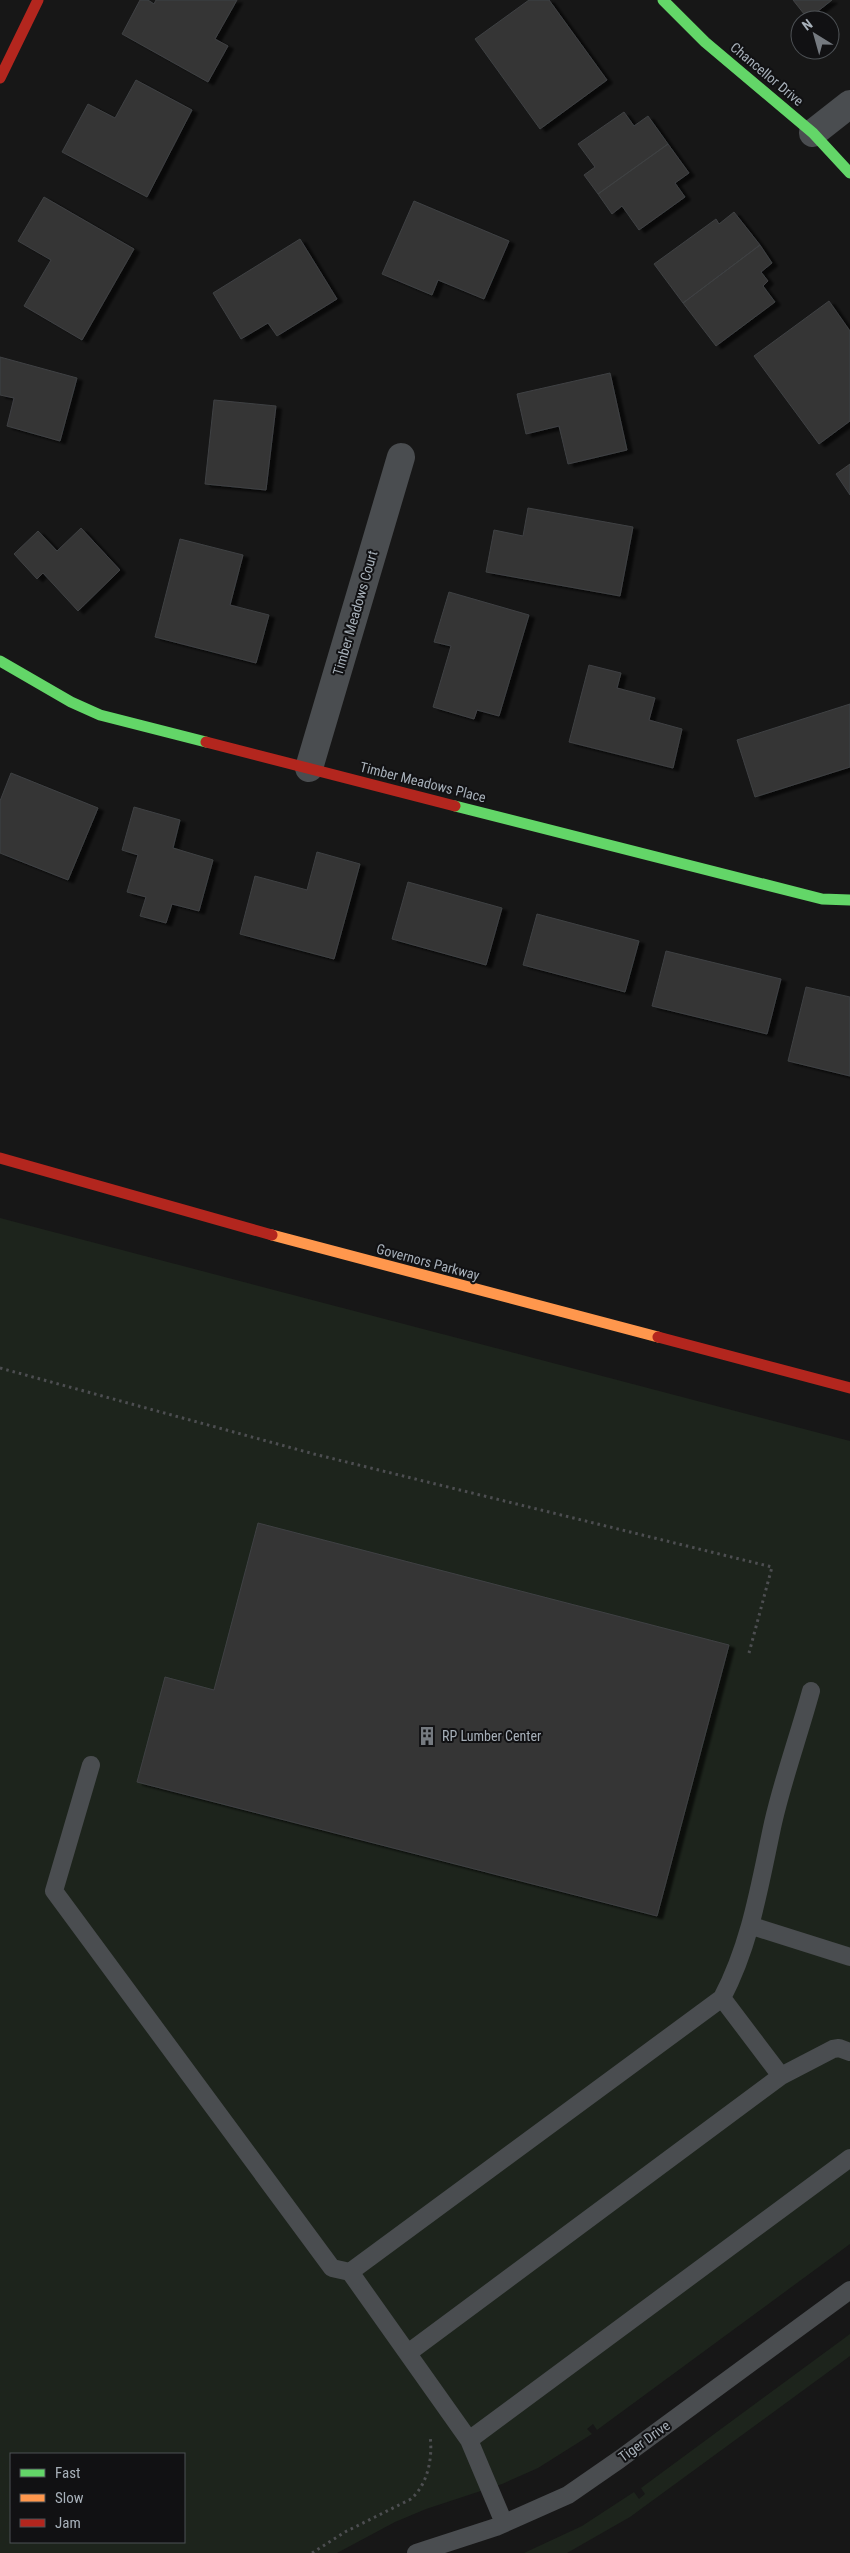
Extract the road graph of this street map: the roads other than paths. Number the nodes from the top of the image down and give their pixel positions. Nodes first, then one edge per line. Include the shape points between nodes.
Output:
1 (38, 0) edge
2 (663, 0) edge
3 (0, 78) edge
4 (850, 104) edge
5 (813, 133) junction
6 (850, 173) edge
7 (401, 457) dead end
8 (0, 661) edge
9 (309, 768) junction
10 (850, 900) edge
11 (0, 1158) edge
12 (850, 1388) edge
13 (811, 1691) dead end
14 (91, 1765) dead end
15 (752, 1926) junction
16 (850, 1957) edge
17 (722, 1998) junction
18 (850, 2052) edge
19 (781, 2076) junction
20 (850, 2158) edge
21 (350, 2272) junction
22 (850, 2290) edge
23 (408, 2353) junction
24 (469, 2440) junction
25 (504, 2523) junction
26 (416, 2553) edge

1 - 3 street
2 - 5 street, Chancellor Drive via 705,42
4 - 5 street
5 - 6 street, Chancellor Drive
7 - 9 street, Timber Meadows Court
8 - 9 street, Timber Meadows Place via 100,715
9 - 10 street, Timber Meadows Place via 812,896
11 - 12 street, Governors Parkway via 300,1243
13 - 15 lane via 774,1821
14 - 21 lane via 54,1891 332,2268
15 - 16 lane
15 - 17 lane via 735,1974
17 - 19 lane
17 - 21 lane
18 - 19 lane via 833,2049
19 - 23 lane
20 - 24 lane
21 - 23 lane
22 - 25 lane, Tiger Drive via 575,2490
23 - 24 lane
24 - 25 lane
25 - 26 lane, Tiger Drive

